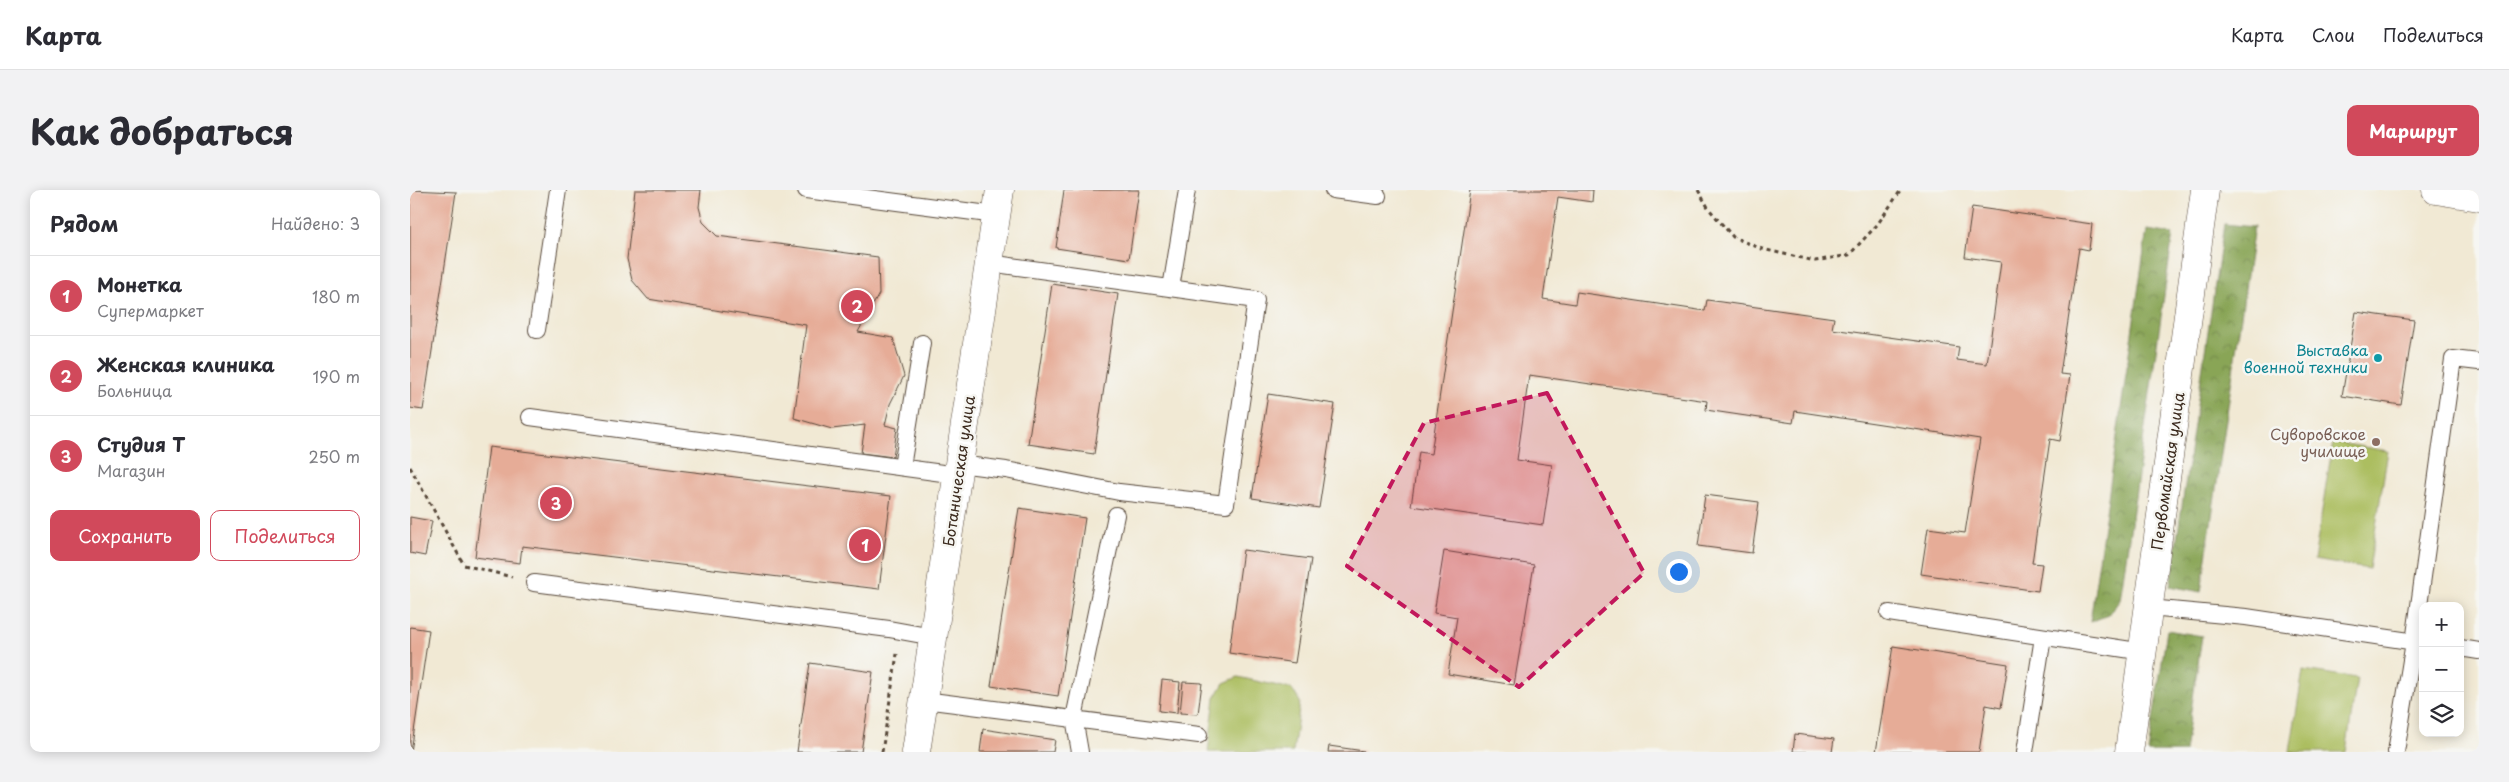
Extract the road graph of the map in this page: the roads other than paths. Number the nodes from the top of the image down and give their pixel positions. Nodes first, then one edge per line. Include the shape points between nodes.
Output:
1 (558, 190) edge
2 (806, 190) edge
3 (1186, 190) edge
4 (1333, 190) edge
5 (2206, 190) edge
6 (2436, 190) edge
7 (1378, 196) dead end
8 (2479, 197) edge
9 (998, 203) edge
10 (988, 264) junction
11 (1171, 288) junction
12 (536, 330) dead end
13 (922, 343) dead end
14 (2479, 362) edge
15 (530, 416) dead end
16 (902, 467) junction
17 (958, 470) junction
18 (1116, 515) dead end
19 (534, 583) road end
20 (2149, 608) junction
21 (1889, 613) dead end
22 (2042, 637) junction
23 (933, 638) junction
24 (2418, 642) edge
25 (2464, 649) edge
26 (2479, 651) edge
27 (2144, 652) junction
28 (924, 700) junction
29 (1074, 718) junction
30 (1200, 735) dead end
31 (916, 752) edge
32 (1080, 752) edge
33 (2025, 752) edge
34 (2129, 752) edge
35 (2396, 752) edge

1 - 12 lane
2 - 9 lane
3 - 11 lane
4 - 7 lane
5 - 20 street, Первомайская улица
6 - 8 street
9 - 10 street, Ботаническая улица
10 - 11 lane
10 - 17 street, Ботаническая улица
11 - 17 lane via 1256,300 1226,504 1119,492 1006,470
13 - 16 lane
14 - 24 lane via 2453,359
15 - 16 lane
16 - 17 lane
17 - 23 street, Ботаническая улица
18 - 29 lane
19 - 23 lane via 889,629
20 - 24 lane via 2246,617
20 - 27 street, Первомайская улица
21 - 22 lane
22 - 27 lane
22 - 33 lane
23 - 28 street, Ботаническая улица
24 - 35 lane
25 - 26 lane
27 - 34 street, Первомайская улица
28 - 29 lane
28 - 31 street, Ботаническая улица
29 - 30 lane
29 - 32 lane

